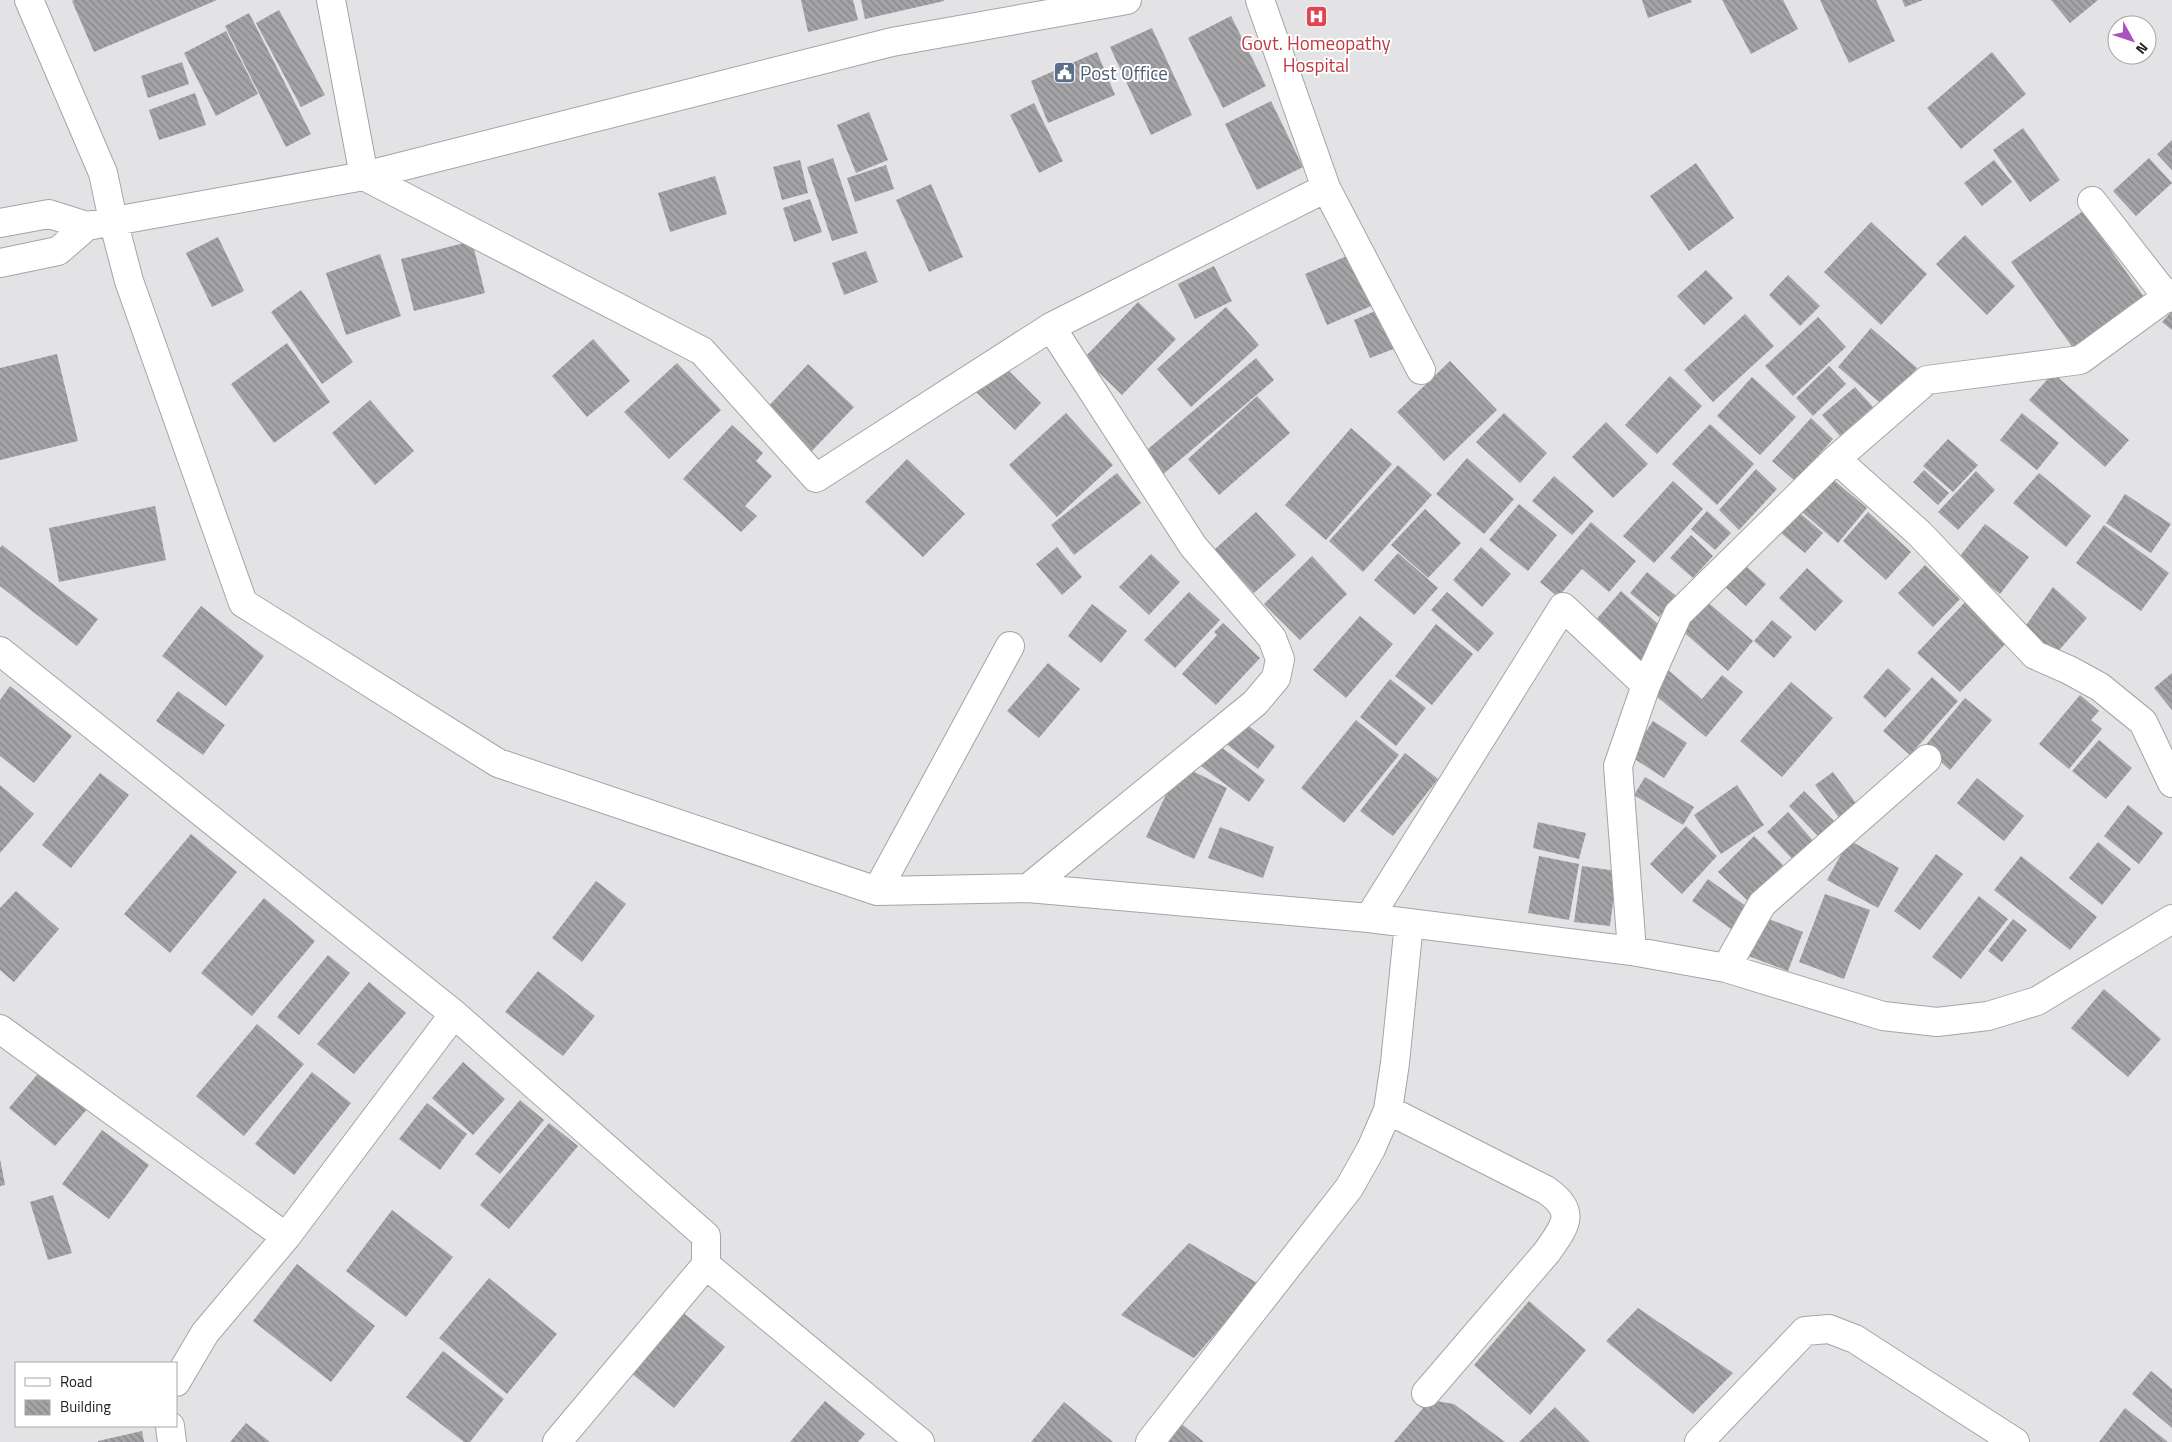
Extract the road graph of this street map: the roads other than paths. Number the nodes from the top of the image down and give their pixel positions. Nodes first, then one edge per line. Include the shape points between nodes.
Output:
1 (29, 0) edge
2 (331, 0) edge
3 (1127, 0) edge
4 (1260, 0) edge
5 (364, 176) junction
6 (1326, 188) junction
7 (2092, 201) dead end
8 (0, 222) edge
9 (100, 223) junction
10 (0, 263) edge
11 (2170, 295) edge
12 (1051, 327) junction
13 (1421, 370) dead end
14 (1836, 459) junction
15 (1010, 646) dead end
16 (0, 651) edge
17 (1646, 686) junction
18 (1927, 759) dead end
19 (2172, 784) edge
20 (1028, 888) junction
21 (876, 891) junction
22 (1369, 918) junction
23 (2172, 919) edge
24 (1410, 923) junction
25 (1632, 951) junction
26 (1726, 968) junction
27 (454, 1014) junction
28 (0, 1029) edge
29 (1388, 1110) junction
30 (286, 1237) junction
31 (706, 1265) junction
32 (178, 1379) edge
33 (1426, 1393) dead end
34 (170, 1427) edge
35 (172, 1442) edge
36 (557, 1442) edge
37 (920, 1442) edge
38 (1150, 1442) edge
39 (1699, 1442) edge
40 (2015, 1442) edge

1 - 9 street via 103,173
2 - 5 street
3 - 5 street via 892,42
4 - 6 street
5 - 9 street
5 - 12 street via 702,351 816,478
6 - 12 street
6 - 13 street
7 - 11 street
8 - 9 street via 49,214
9 - 10 street via 58,251
9 - 21 street via 129,281 243,603 498,763
11 - 14 street via 2080,360 1927,380
12 - 20 street via 1193,546 1272,638 1280,659 1276,678 1254,703
14 - 17 street via 1678,614
14 - 19 street via 1920,534 2035,655 2100,687 2143,722
15 - 21 street
16 - 27 street
17 - 22 street via 1563,607
17 - 25 street via 1618,766
18 - 26 street via 1762,904
20 - 21 street
20 - 22 street
22 - 24 street
23 - 26 street via 2037,1001 1988,1016 1938,1022 1883,1016
24 - 25 street
24 - 29 street
25 - 26 street
27 - 30 street
27 - 31 street via 706,1236
28 - 30 street
29 - 33 street via 1546,1190 1564,1206 1563,1228 1547,1252
29 - 38 street via 1349,1188
30 - 32 street via 205,1333
31 - 36 street
31 - 37 street
34 - 35 street
39 - 40 street via 1805,1331 1829,1329 1855,1339

